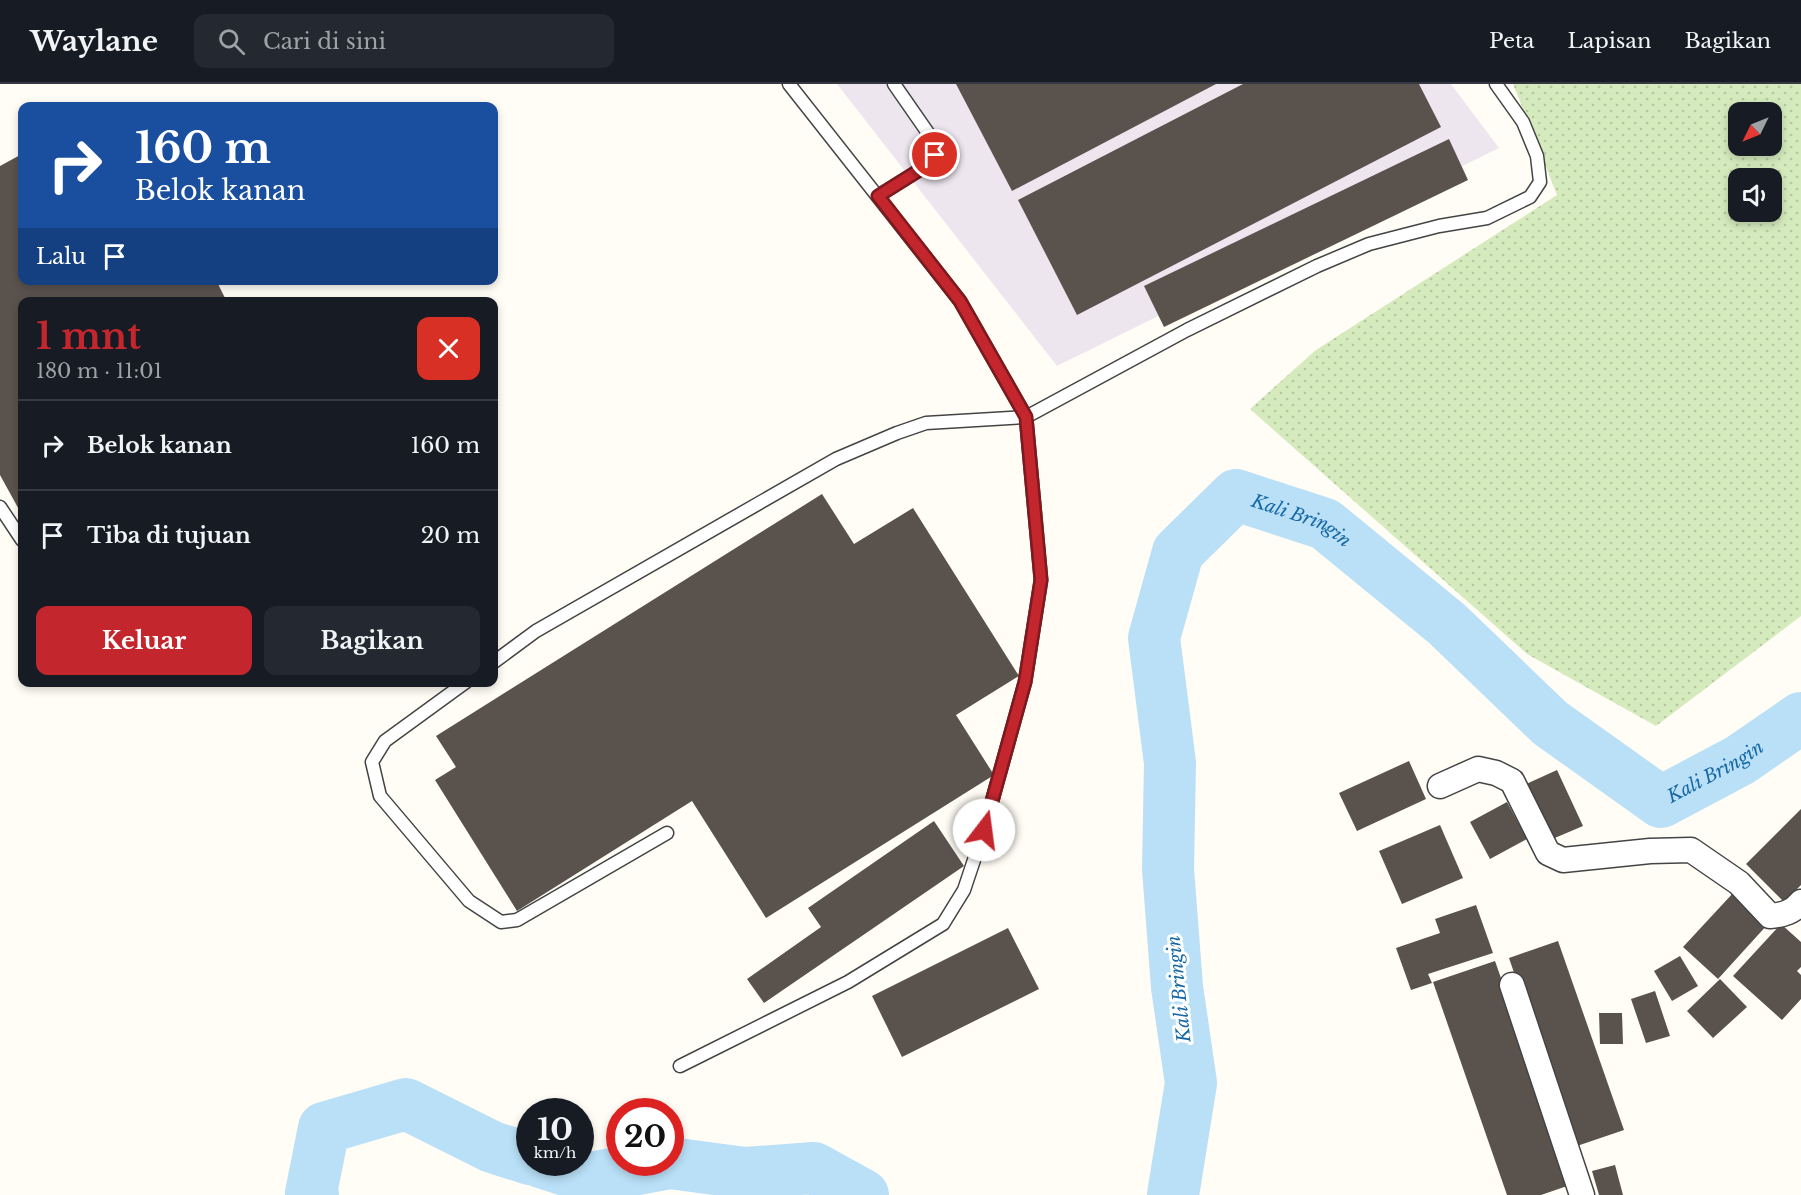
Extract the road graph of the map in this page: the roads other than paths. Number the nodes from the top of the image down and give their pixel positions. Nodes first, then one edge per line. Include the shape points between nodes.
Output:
1 (789, 84) edge
2 (894, 84) edge
3 (1496, 84) edge
4 (878, 196) junction
5 (1026, 417) junction
6 (0, 507) edge
7 (18, 534) edge
8 (498, 659) edge
9 (459, 687) edge
10 (1440, 786) dead end
11 (667, 833) dead end
12 (1801, 902) edge
13 (1512, 985) dead end
14 (680, 1066) dead end
15 (1582, 1195) edge

1 - 4 lane
2 - 4 lane via 935,143 935,155 926,166
3 - 5 lane via 1523,122 1537,156 1540,182 1530,197 1487,218 1369,244 1317,266 1187,330
4 - 5 lane via 960,301
5 - 8 lane via 926,423 836,459 536,632
5 - 14 lane via 1041,580 1025,682 964,890 943,924 848,982
6 - 7 lane
9 - 11 lane via 385,741 372,762 380,796 469,901 501,922 517,920
10 - 12 street via 1478,769 1512,781 1548,852 1563,860 1691,850 1739,883 1770,916 1784,915
13 - 15 street

